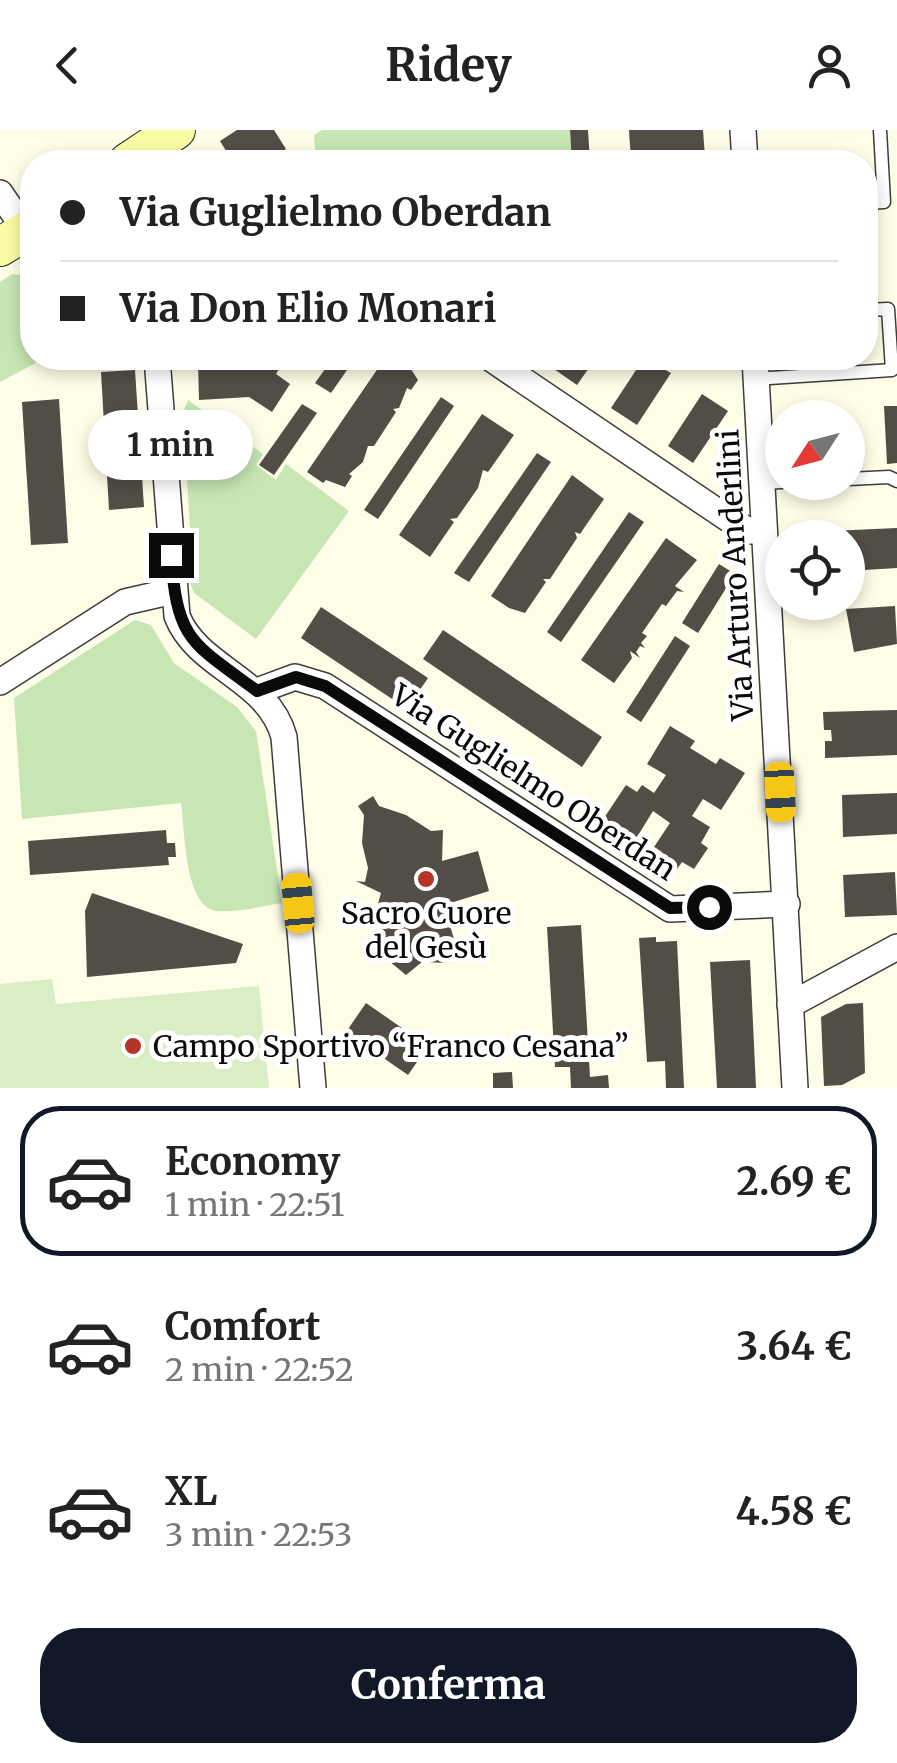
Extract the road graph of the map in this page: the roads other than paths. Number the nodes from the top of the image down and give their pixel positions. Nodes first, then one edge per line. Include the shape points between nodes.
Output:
1 (176, 130) edge
2 (880, 130) edge
3 (146, 150) edge
4 (0, 193) edge
5 (878, 202) edge
6 (20, 233) edge
7 (878, 309) edge
8 (158, 370) edge
9 (508, 370) edge
10 (756, 370) edge
11 (878, 370) edge
12 (765, 433) edge
13 (865, 478) edge
14 (897, 481) edge
15 (769, 500) edge
16 (764, 531) junction
17 (174, 591) junction
18 (0, 682) edge
19 (257, 691) junction
20 (787, 904) junction
21 (897, 948) edge
22 (790, 1005) junction
23 (313, 1088) edge
24 (795, 1088) edge

1 - 3 main road
2 - 5 lane via 884,202
4 - 6 street
7 - 11 lane via 888,308 892,370
8 - 17 street
9 - 16 street via 732,522
10 - 12 street, Via Arturo Anderlini
13 - 14 lane
15 - 16 street, Via Arturo Anderlini
16 - 20 street, Via Arturo Anderlini
17 - 18 street via 125,602
17 - 19 street via 188,637
19 - 20 street, Via Guglielmo Oberdan via 296,677 325,686 670,908
19 - 23 street via 284,737
20 - 22 street, Via Arturo Anderlini
21 - 22 street
22 - 24 street, Via Arturo Anderlini

